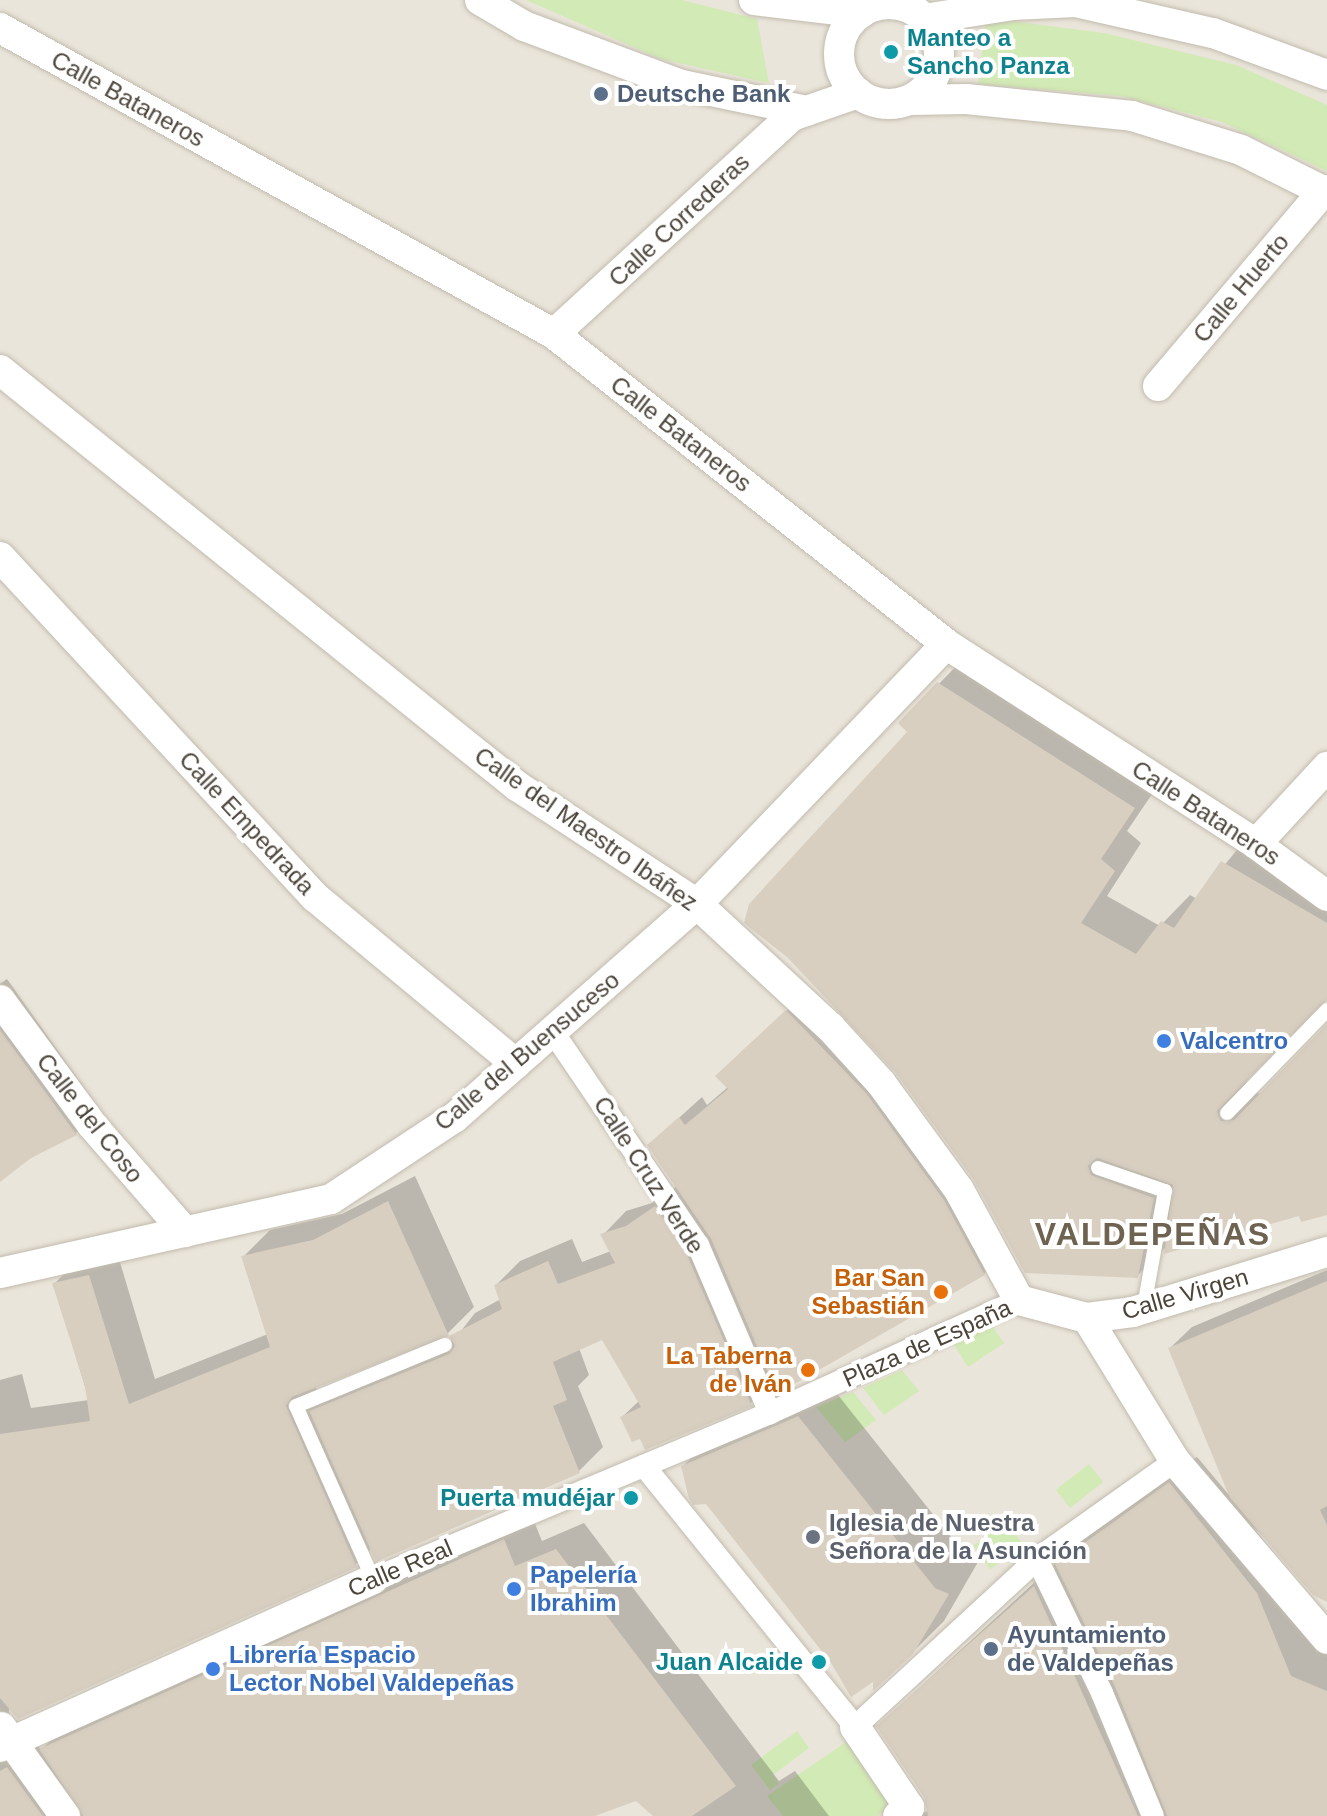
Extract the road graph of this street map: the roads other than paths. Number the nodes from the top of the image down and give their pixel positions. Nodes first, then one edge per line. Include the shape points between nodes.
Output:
1 (480, 0) edge
2 (754, 0) edge
3 (1076, 1) edge
4 (924, 10) edge
5 (861, 13) junction
6 (0, 28) edge
7 (1327, 75) edge
8 (858, 93) junction
9 (910, 100) junction
10 (806, 111) junction
11 (1325, 192) edge
12 (554, 334) junction
13 (0, 370) edge
14 (1158, 386) dead end
15 (0, 557) edge
16 (946, 644) junction
17 (1327, 767) edge
18 (1256, 844) junction
19 (1327, 896) edge
20 (697, 904) junction
21 (0, 1000) edge
22 (1327, 1010) edge
23 (553, 1032) junction
24 (516, 1064) junction
25 (1227, 1113) dead end
26 (1098, 1168) dead end
27 (185, 1232) junction
28 (1327, 1252) edge
29 (0, 1273) edge
30 (1019, 1300) junction
31 (1144, 1307) junction
32 (1087, 1318) junction
33 (445, 1345) dead end
34 (803, 1399) joint
35 (770, 1413) junction
36 (1175, 1461) junction
37 (644, 1466) junction
38 (1037, 1559) junction
39 (373, 1579) junction
40 (1321, 1626) edge
41 (855, 1727) junction
42 (3, 1739) edge
43 (907, 1813) edge
44 (65, 1816) edge
45 (1153, 1816) edge

1 - 10 street via 524,26 682,85
2 - 5 street
3 - 4 street
3 - 7 street via 1213,33
4 - 5 street via 887,4
4 - 9 street via 934,32 938,63 928,85
5 - 8 street via 842,37 839,53 847,82
6 - 12 street, Calle Bataneros
8 - 9 street via 883,104
8 - 10 street, Calle Correderas
9 - 11 street via 966,99 1132,116 1241,150
10 - 12 street, Calle Correderas via 792,116
11 - 14 street, Calle Huerto
12 - 16 street, Calle Bataneros
13 - 20 street, Calle del Maestro Ibáñez via 517,786
15 - 24 street, Calle Empedrada via 315,897
16 - 18 street, Calle Bataneros
16 - 20 street, Calle del Buensuceso
17 - 18 street
18 - 19 street, Calle Bataneros
20 - 23 street, Calle del Buensuceso
20 - 30 street, Calle del Maestro Ibáñez via 830,1027 881,1083 959,1190
21 - 27 street, Calle del Coso via 92,1125
22 - 25 lane
23 - 24 street, Calle del Buensuceso
23 - 35 street, Calle Cruz Verde via 698,1245
24 - 27 street, Calle del Buensuceso via 454,1118 331,1199
26 - 31 lane via 1165,1191
27 - 29 street, Calle del Buensuceso
28 - 31 street, Calle Virgen
30 - 32 street, Plaza de España
30 - 34 street, Plaza de España
31 - 32 street, Calle Virgen
32 - 36 street
33 - 39 lane via 296,1406
34 - 35 street, Calle Real
35 - 37 street, Calle Real
36 - 38 street
36 - 40 street
37 - 39 street, Calle Real
37 - 41 street
38 - 41 street
38 - 45 street via 1102,1693
39 - 42 street, Calle Real
41 - 43 street
42 - 44 street

